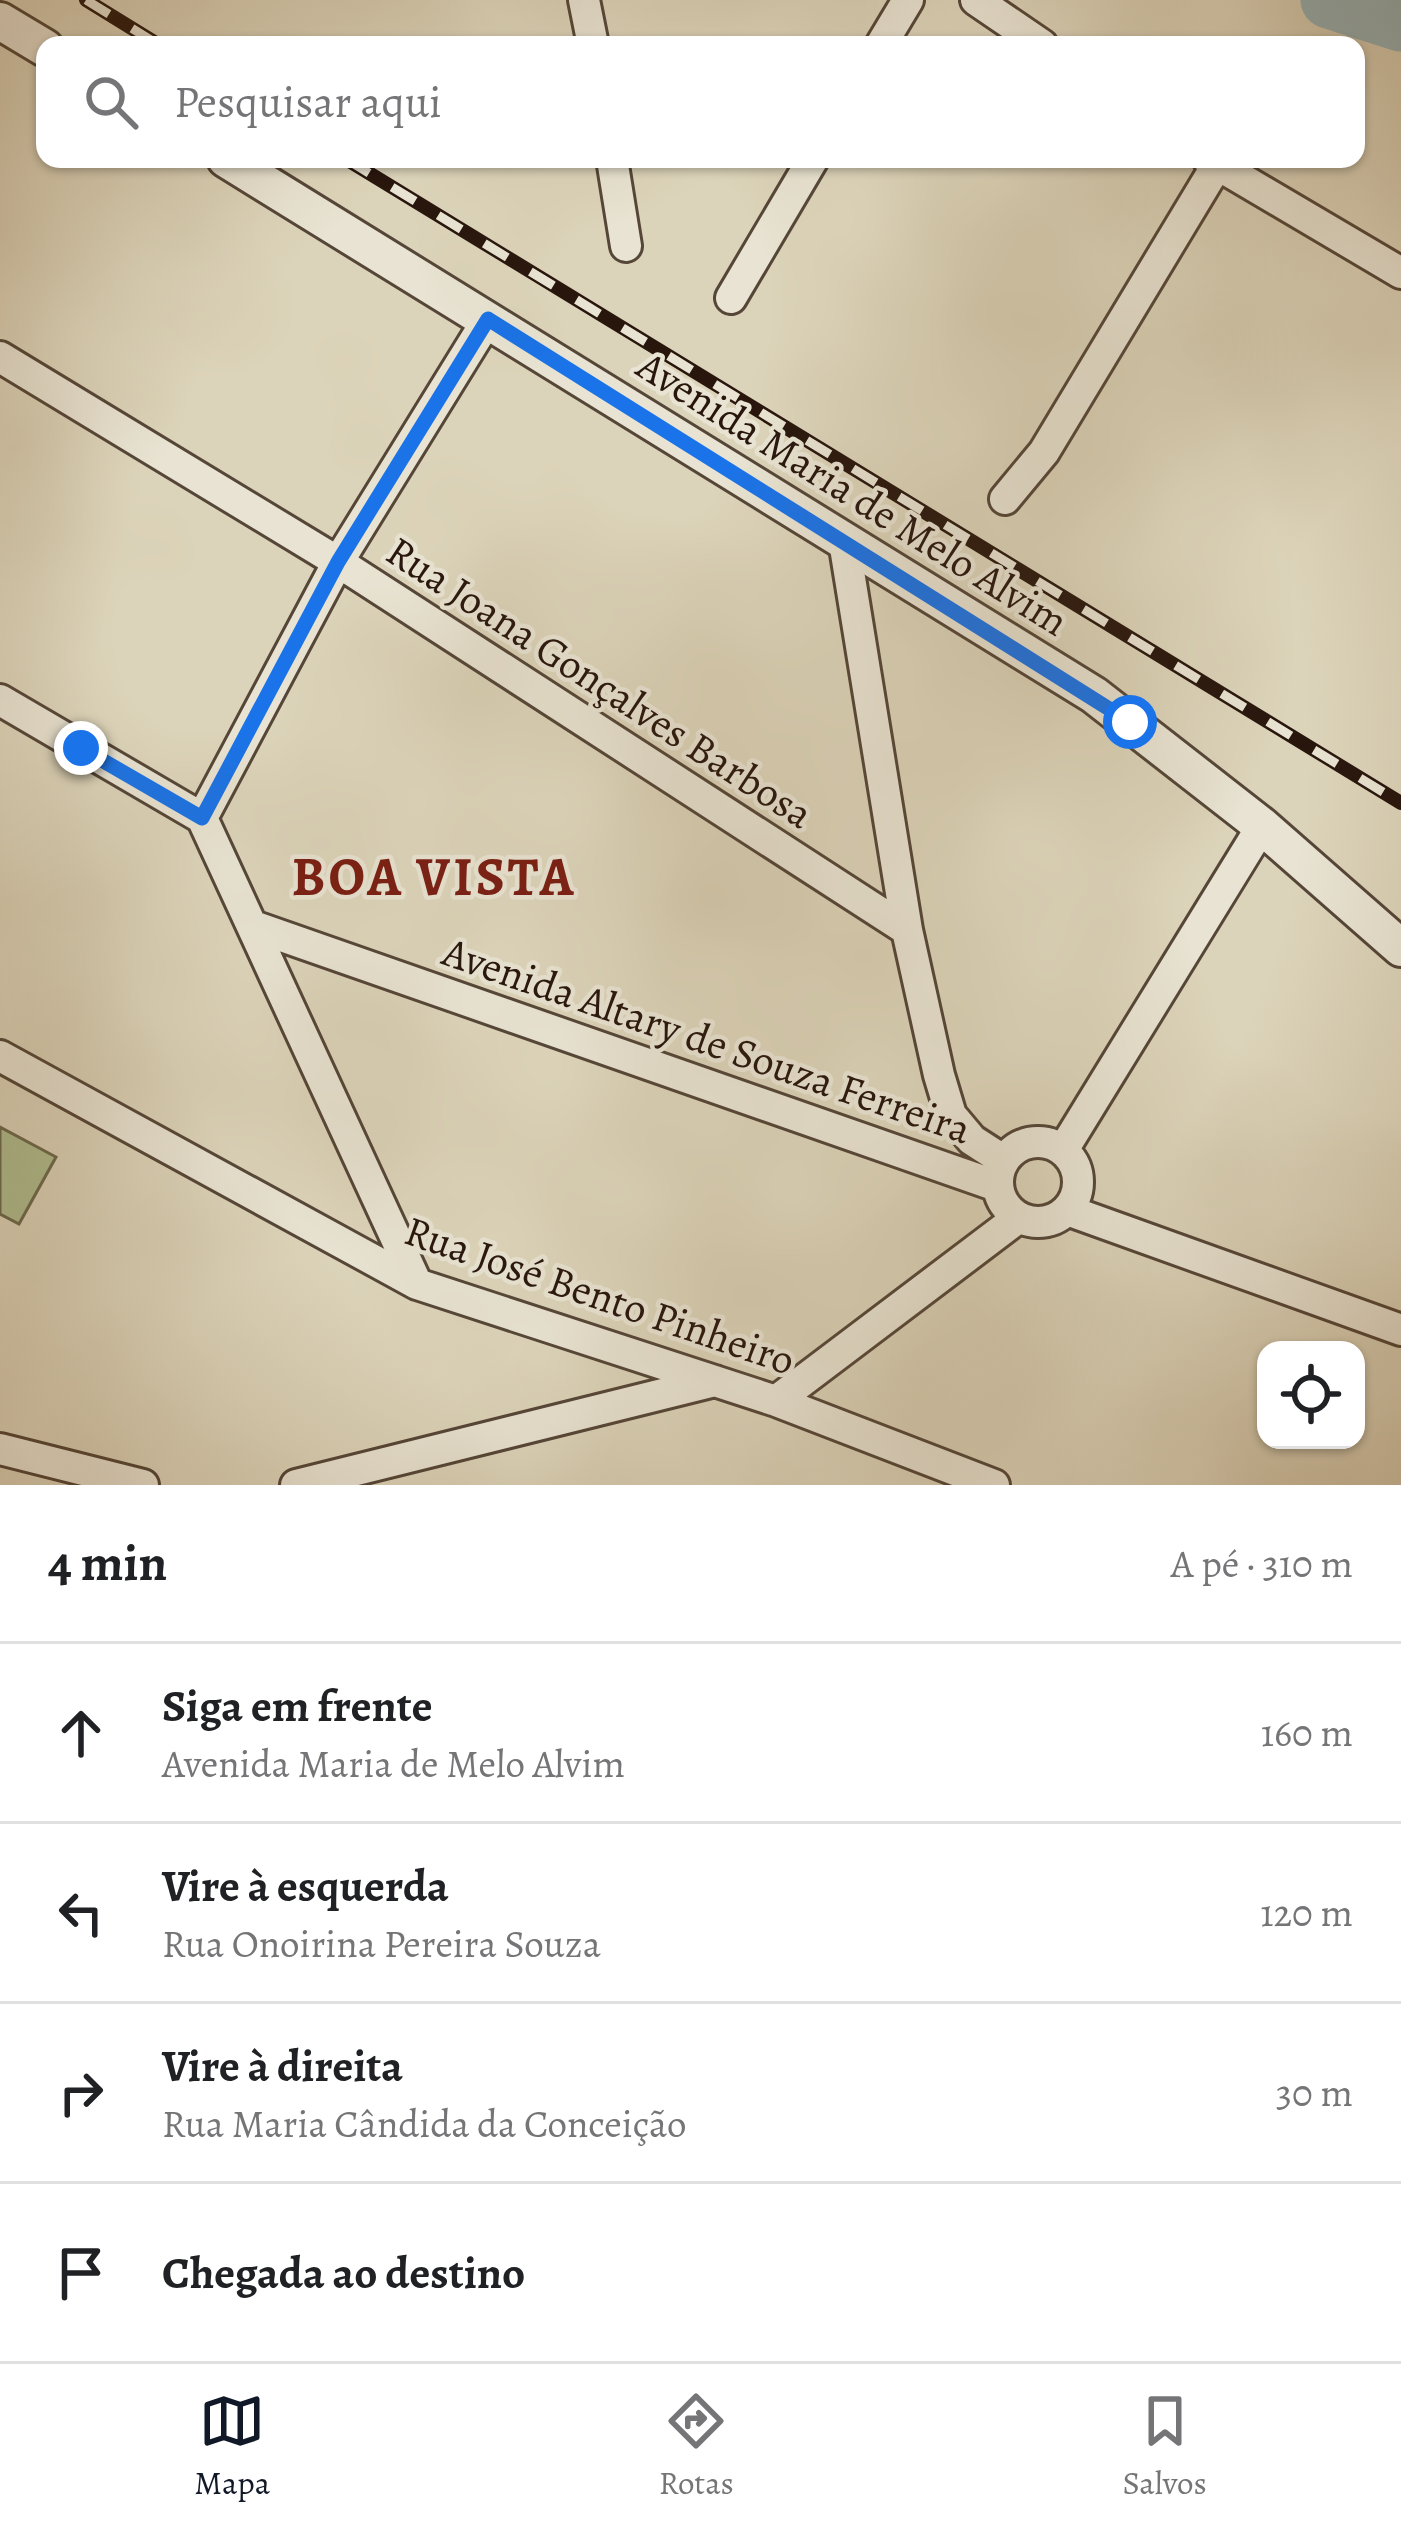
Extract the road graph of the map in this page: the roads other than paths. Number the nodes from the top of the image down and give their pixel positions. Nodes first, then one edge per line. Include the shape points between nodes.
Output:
1 (584, 0) edge
2 (908, 0) edge
3 (976, 0) edge
4 (0, 21) edge
5 (591, 36) edge
6 (886, 36) edge
7 (1029, 36) edge
8 (36, 43) edge
9 (241, 168) edge
10 (613, 168) edge
11 (808, 168) edge
12 (1210, 168) edge
13 (1223, 168) edge
14 (626, 246) dead end
15 (1401, 273) edge
16 (731, 298) dead end
17 (488, 319) junction
18 (0, 357) edge
19 (1005, 499) dead end
20 (844, 542) junction
21 (338, 562) junction
22 (0, 700) edge
23 (202, 818) junction
24 (1262, 826) junction
25 (253, 926) junction
26 (907, 930) junction
27 (1401, 948) edge
28 (0, 1056) edge
29 (1063, 1150) junction
30 (1000, 1173) junction
31 (1067, 1210) junction
32 (1018, 1218) junction
33 (417, 1284) junction
34 (1401, 1330) edge
35 (715, 1382) junction
36 (776, 1401) junction
37 (0, 1449) edge
38 (143, 1485) edge
39 (296, 1485) edge
40 (994, 1485) edge

1 - 5 street
2 - 6 street
3 - 7 street
4 - 8 street
9 - 17 street, Avenida Maria de Melo Alvim
10 - 14 street
11 - 16 street
12 - 19 street via 1044,452
13 - 15 street
17 - 20 street, Avenida Maria de Melo Alvim
17 - 21 street
18 - 21 street, Rua Joana Gonçalves Barbosa
20 - 24 street, Avenida Maria de Melo Alvim via 1094,694
20 - 26 street
21 - 23 street
21 - 26 street, Rua Joana Gonçalves Barbosa
22 - 23 street
23 - 25 street
24 - 27 street, Avenida Maria de Melo Alvim
24 - 29 street
25 - 30 street, Avenida Altary de Souza Ferreira
25 - 33 street
26 - 30 street via 951,1114
28 - 33 street, Rua José Bento Pinheiro
29 - 30 street via 1024,1144
29 - 31 street via 1078,1186
30 - 32 street via 1008,1210
31 - 32 street via 1044,1222
31 - 34 street
32 - 36 street
33 - 35 street, Rua José Bento Pinheiro
35 - 36 street, Rua José Bento Pinheiro
35 - 39 street
36 - 40 street, Rua José Bento Pinheiro
37 - 38 street

